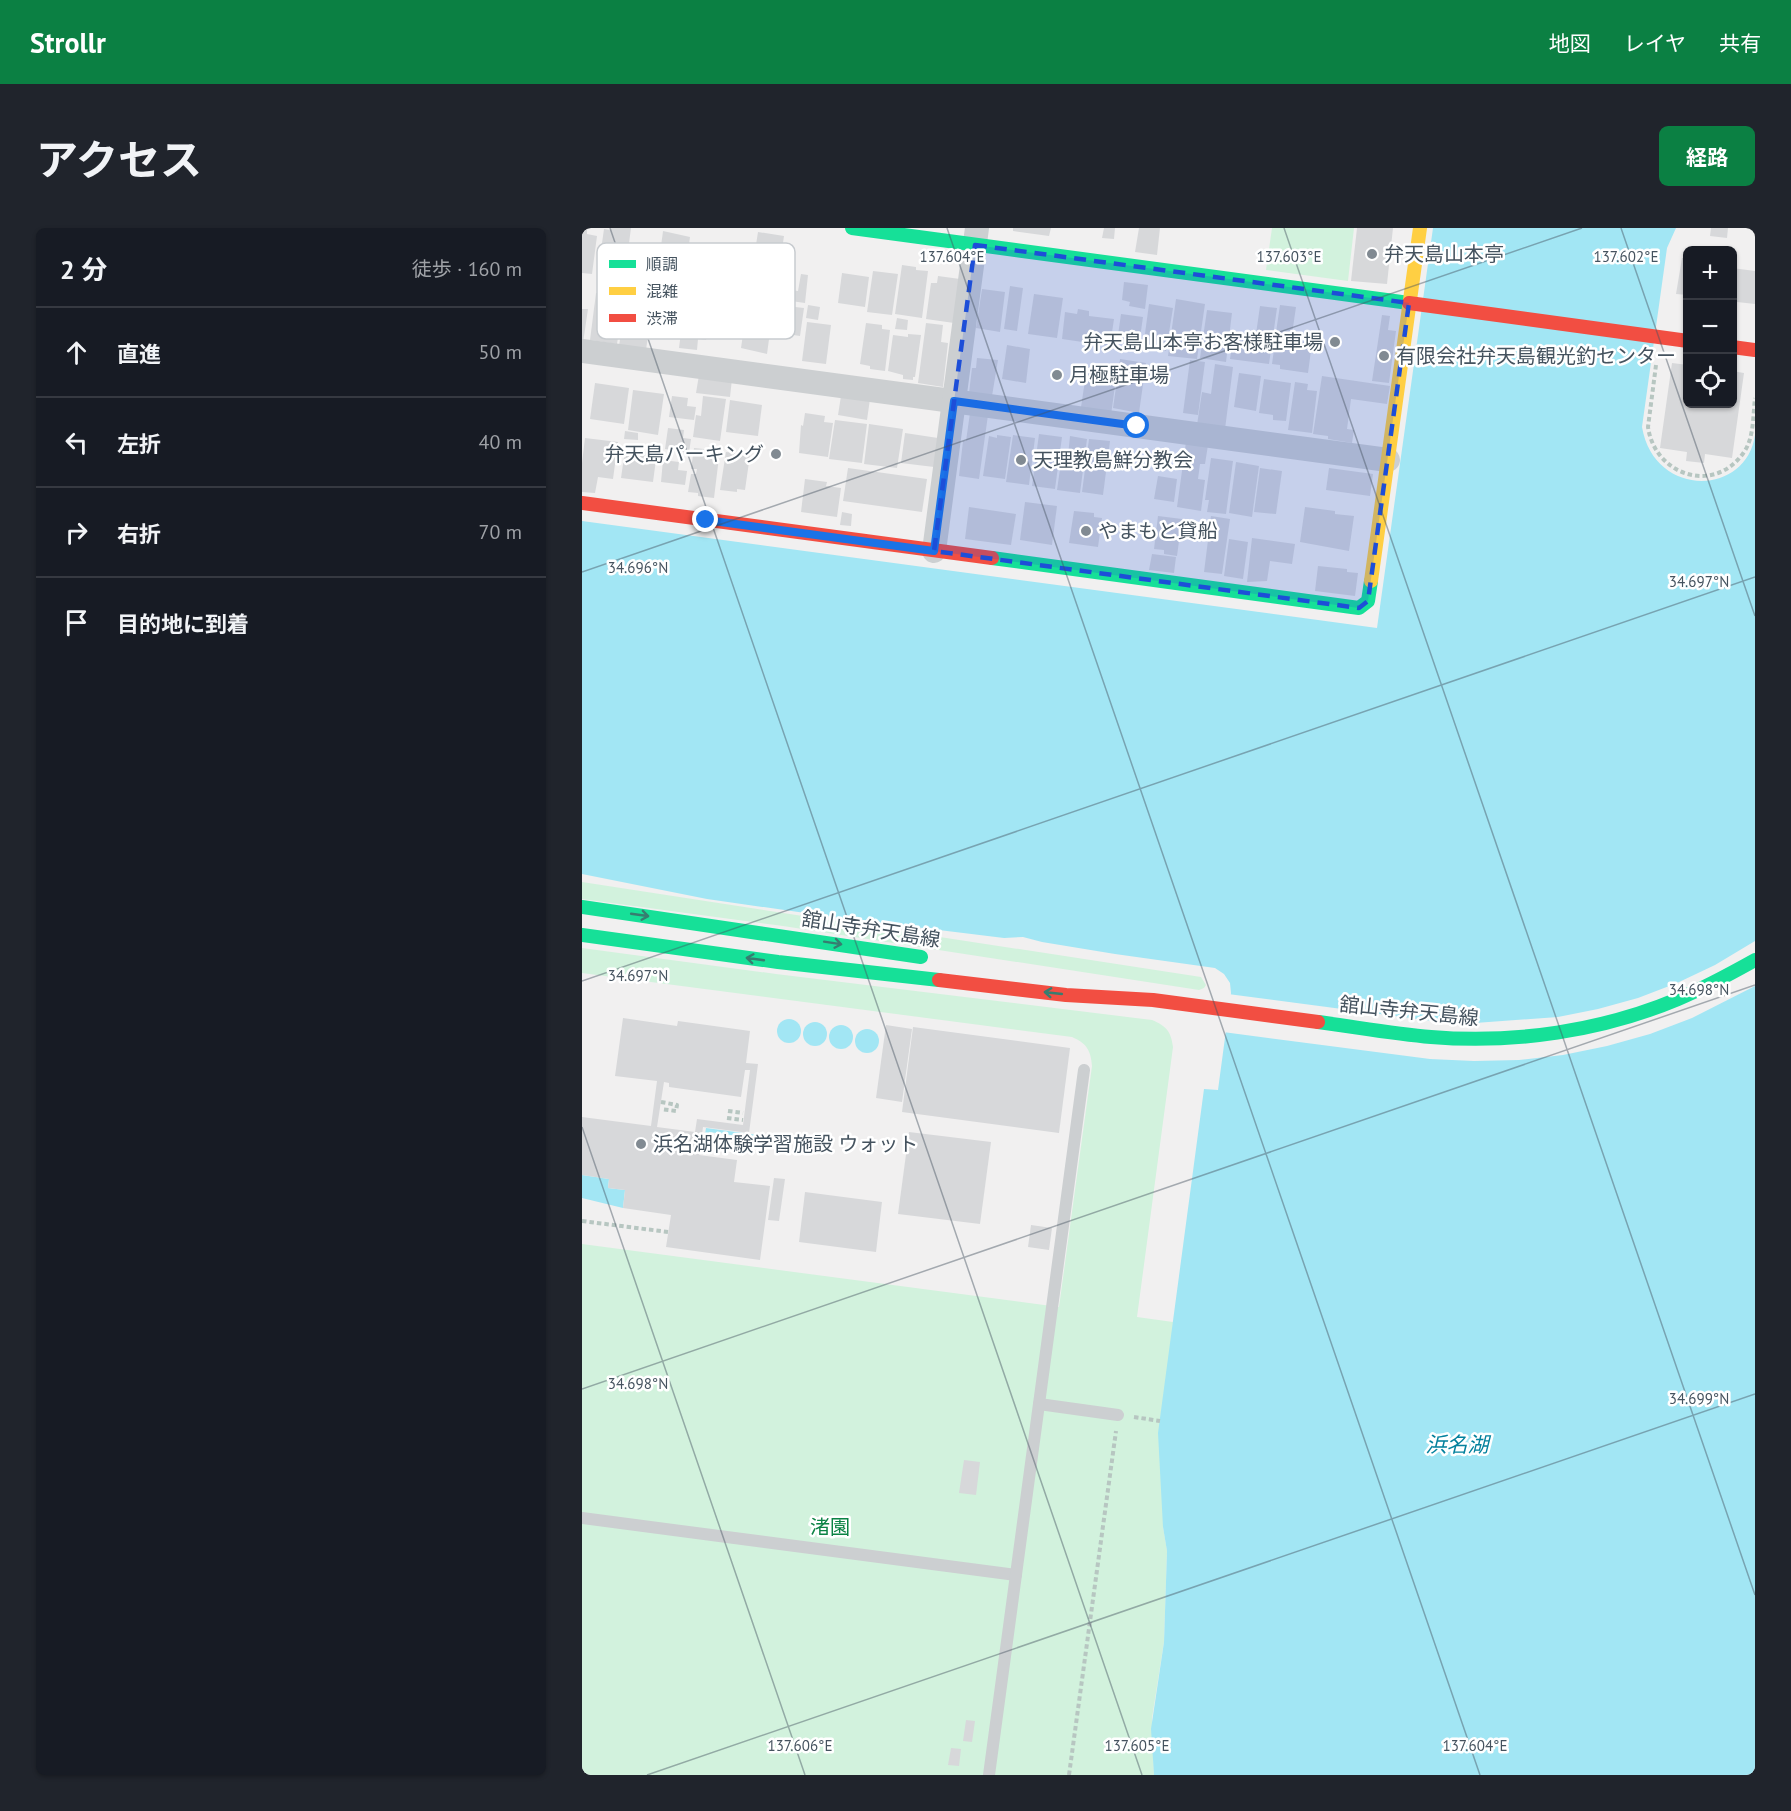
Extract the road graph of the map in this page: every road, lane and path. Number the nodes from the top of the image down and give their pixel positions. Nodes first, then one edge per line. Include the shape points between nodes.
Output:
1 (852, 228) edge
2 (1420, 228) edge
3 (976, 236) edge
4 (1413, 304) junction
5 (1683, 340) edge
6 (1737, 348) edge
7 (1755, 350) edge
8 (582, 351) edge
9 (1657, 363) dead end
10 (1755, 398) edge
11 (954, 401) junction
12 (1388, 460) junction
13 (582, 503) edge
14 (934, 551) junction
15 (582, 907) edge
16 (582, 935) edge
17 (931, 959) dead end
18 (1755, 960) edge
19 (1068, 981) dead end
20 (1153, 1000) junction
21 (1084, 1070) dead end
22 (661, 1102) dead end
23 (661, 1109) dead end
24 (728, 1111) dead end
25 (743, 1113) dead end
26 (727, 1118) dead end
27 (743, 1120) dead end
28 (582, 1221) edge
29 (668, 1232) dead end
30 (1039, 1404) junction
31 (1118, 1415) joint
32 (1143, 1418) dead end
33 (1160, 1420) dead end
34 (582, 1518) edge
35 (1016, 1575) junction
36 (989, 1775) edge
37 (1069, 1775) edge

1 - 3 street
2 - 4 street
3 - 4 street
3 - 11 street
4 - 5 street
4 - 12 street
6 - 7 street
8 - 11 street
9 - 10 path via 1649,437 1665,462 1682,472 1712,474 1738,459 1749,443
11 - 12 street
11 - 14 street
12 - 14 street via 1368,601 1359,608
13 - 14 street
15 -> 17 street, 舘山寺弁天島線
20 -> 16 street, 舘山寺弁天島線 via 1066,995
18 - 20 street, 舘山寺弁天島線 via 1712,984 1643,1013 1517,1038 1432,1037
19 - 20 street, 舘山寺弁天島線
21 - 30 lane
22 - 23 path via 677,1105 676,1111
24 - 25 path
26 - 27 path
28 - 29 path
30 - 31 lane
30 - 35 lane
31 - 37 path
32 - 33 path
34 - 35 lane
35 - 36 lane

